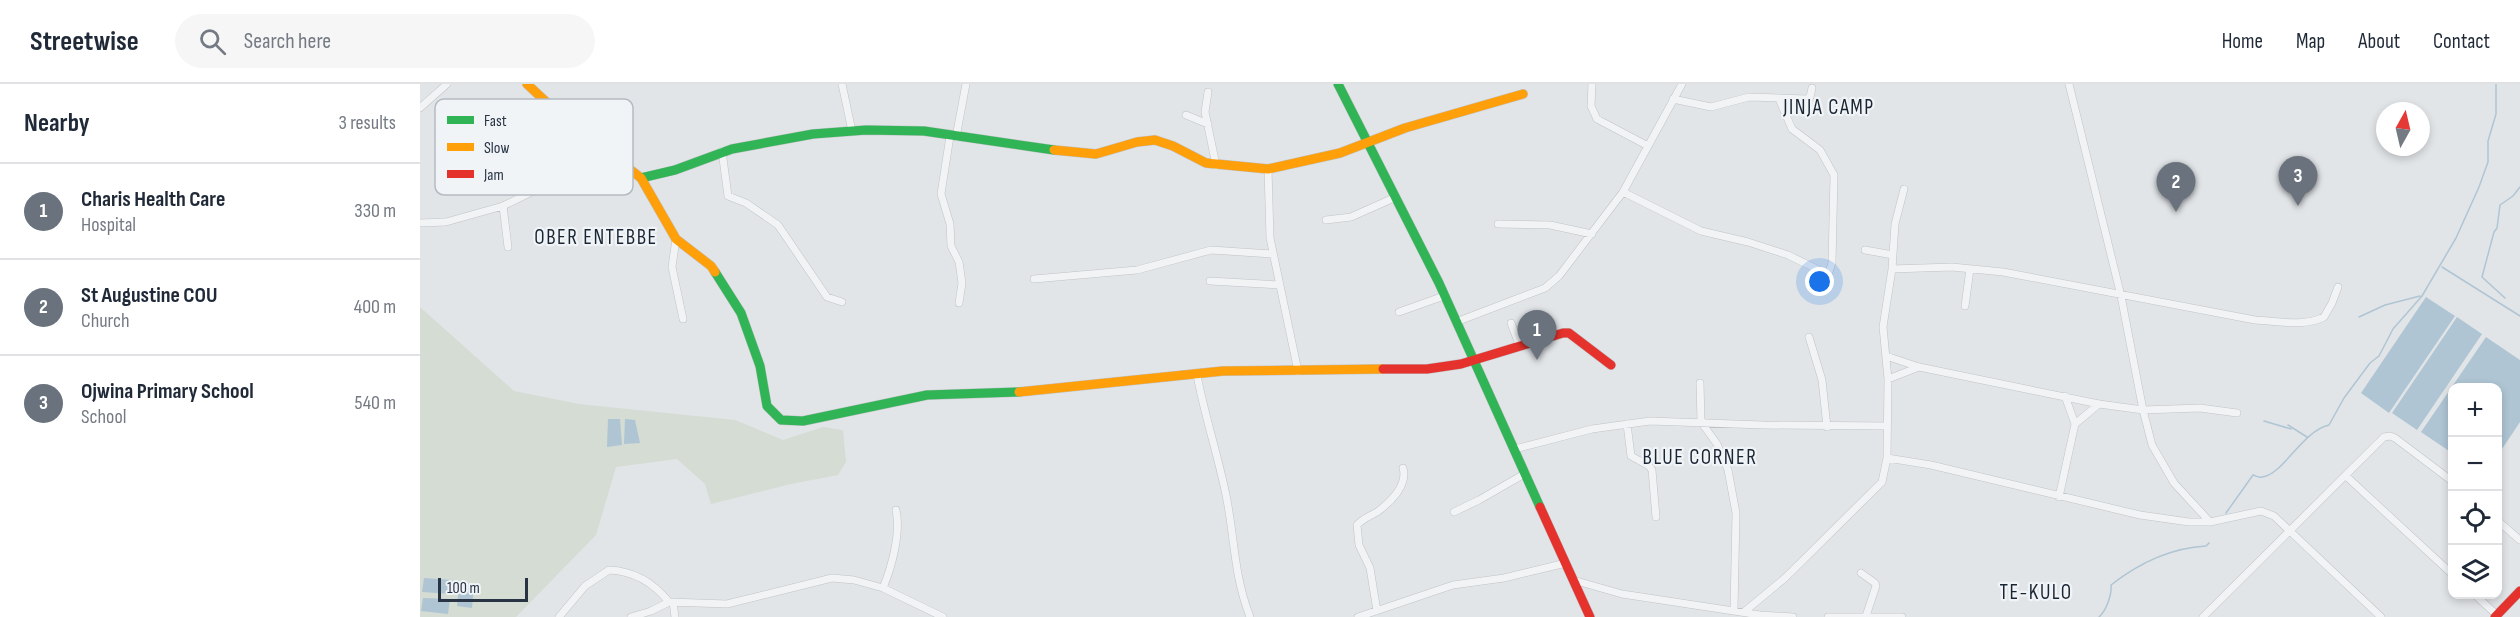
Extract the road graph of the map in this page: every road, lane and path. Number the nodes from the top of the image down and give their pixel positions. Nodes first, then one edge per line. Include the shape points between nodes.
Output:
1 (447, 84) edge
2 (527, 84) edge
3 (842, 84) edge
4 (966, 84) edge
5 (1338, 84) edge
6 (1592, 84) edge
7 (1682, 84) edge
8 (2069, 84) edge
9 (1812, 88) dead end
10 (1208, 92) dead end
11 (1523, 94) dead end
12 (543, 99) edge
13 (1673, 99) junction
14 (1779, 99) junction
15 (420, 108) edge
16 (1186, 115) dead end
17 (1208, 124) junction
18 (852, 131) junction
19 (953, 136) junction
20 (1369, 144) junction
21 (1648, 146) junction
22 (722, 151) junction
23 (1216, 165) junction
24 (1268, 168) junction
25 (633, 172) edge
26 (641, 178) junction
27 (1904, 189) dead end
28 (1623, 192) junction
29 (527, 195) edge
30 (1396, 197) junction
31 (503, 206) junction
32 (1326, 220) dead end
33 (420, 223) edge
34 (1498, 224) dead end
35 (1592, 234) junction
36 (676, 239) junction
37 (508, 247) dead end
38 (1865, 250) dead end
39 (1273, 254) junction
40 (1893, 255) junction
41 (1892, 269) junction
42 (1970, 269) junction
43 (1034, 279) dead end
44 (1210, 281) dead end
45 (1280, 285) junction
46 (2338, 286) dead end
47 (1444, 296) junction
48 (2121, 296) junction
49 (842, 302) dead end
50 (959, 303) dead end
51 (1965, 306) dead end
52 (1399, 312) dead end
53 (683, 319) dead end
54 (1456, 322) junction
55 (1511, 323) dead end
56 (1809, 337) dead end
57 (1520, 347) junction
58 (1886, 356) junction
59 (1474, 360) junction
60 (1611, 365) dead end
61 (1919, 367) junction
62 (1298, 371) junction
63 (1197, 375) junction
64 (1888, 379) junction
65 (1700, 383) dead end
66 (2065, 396) junction
67 (2098, 404) junction
68 (2143, 410) junction
69 (2237, 413) dead end
70 (1701, 422) junction
71 (1627, 424) junction
72 (2075, 424) junction
73 (1887, 426) junction
74 (1827, 427) junction
75 (1515, 449) junction
76 (1887, 458) junction
77 (1402, 468) dead end
78 (1526, 473) junction
79 (2346, 476) junction
80 (2448, 479) edge
81 (2059, 497) junction
82 (896, 510) dead end
83 (1454, 512) dead end
84 (1656, 517) dead end
85 (2210, 522) junction
86 (2502, 524) edge
87 (2289, 532) junction
88 (2520, 540) edge
89 (1566, 563) junction
90 (2448, 570) edge
91 (1862, 573) dead end
92 (1573, 580) junction
93 (883, 588) junction
94 (2520, 591) edge
95 (2479, 599) edge
96 (671, 602) junction
97 (1730, 609) junction
98 (1377, 611) junction
99 (1744, 612) junction
100 (1866, 616) edge
101 (2496, 616) edge
102 (559, 617) edge
103 (631, 617) edge
104 (675, 617) edge
105 (943, 617) edge
106 (1250, 617) edge
107 (1358, 617) edge
108 (1590, 617) edge
109 (1725, 617) edge
110 (1793, 617) edge
111 (1828, 617) edge
112 (1902, 617) edge
113 (2203, 617) edge
114 (2381, 617) edge

1 - 15 street
2 - 12 street
3 - 18 street
4 - 19 street
5 - 20 street
6 - 21 street via 1590,106 1597,119
7 - 13 street
8 - 48 street
9 - 14 street via 1807,99
10 - 17 street
11 - 20 street via 1405,128
13 - 14 street via 1711,107 1749,97
13 - 21 street
14 - 28 street via 1792,129 1820,150 1834,175 1829,272 1751,243 1701,231
16 - 17 street
17 - 23 street
18 - 19 street via 908,130
18 - 22 street
19 - 23 street via 1082,154 1155,140
19 - 50 street via 941,194 950,224 951,246 959,262
20 - 24 street
20 - 30 street
21 - 28 street
22 - 26 street via 675,170
22 - 49 street via 728,196 747,203 778,225 827,297
23 - 24 street
24 - 39 street
25 - 26 street
26 - 36 street
27 - 40 street via 1895,219
28 - 35 street
29 - 31 street
30 - 32 street via 1351,217
30 - 47 street
31 - 33 street via 446,222
31 - 37 street
34 - 35 street via 1550,225
35 - 54 street via 1545,288
36 - 53 street via 672,267
36 - 63 street via 711,266 733,299 753,342 768,406 784,421 802,421 927,395 1027,392
38 - 40 street
39 - 43 street via 1222,249 1137,270
39 - 45 street
40 - 41 street
41 - 42 street
41 - 58 street via 1883,327
42 - 48 street
42 - 51 street
44 - 45 street
45 - 62 street
46 - 48 street via 2324,317 2307,322 2255,320
47 - 52 street
47 - 54 street
48 - 68 street
54 - 59 street
55 - 57 street
56 - 74 street via 1822,380
57 - 59 street
57 - 60 street via 1569,333
58 - 61 street
58 - 64 street
59 - 62 street via 1427,369
59 - 75 street
61 - 64 street
61 - 66 street
62 - 63 street via 1239,369
63 - 106 street via 1227,501 1241,593
64 - 73 street
65 - 70 street
66 - 67 street
66 - 72 street
67 - 68 street
67 - 72 street
68 - 69 street via 2200,408
68 - 85 street via 2162,466 2188,501
70 - 71 street
70 - 74 street
70 - 97 street via 1717,444 1731,482 1736,513
71 - 75 street
71 - 84 street via 1631,456 1652,470
72 - 81 street
73 - 74 street
73 - 76 street
75 - 78 street
76 - 81 street
76 - 99 street via 1878,488
77 - 98 street via 1404,480 1399,489 1357,525
78 - 83 street
78 - 89 street
79 - 80 street via 2384,437 2390,436
79 - 87 street
79 - 90 street
81 - 85 street via 2140,515
82 - 93 street via 894,551
85 - 87 street via 2261,511 2274,516
86 - 88 street
87 - 113 street
87 - 114 street
89 - 92 street
89 - 98 street via 1453,585
91 - 100 street via 1876,586
92 - 97 street via 1622,594
92 - 108 street
93 - 96 street via 832,578 727,604
93 - 105 street
94 - 101 street
95 - 101 street
96 - 102 street via 632,572 609,570 585,586
96 - 103 street
96 - 104 street
97 - 99 street
97 - 109 street
98 - 107 street
99 - 110 street
100 - 111 street
100 - 112 street

